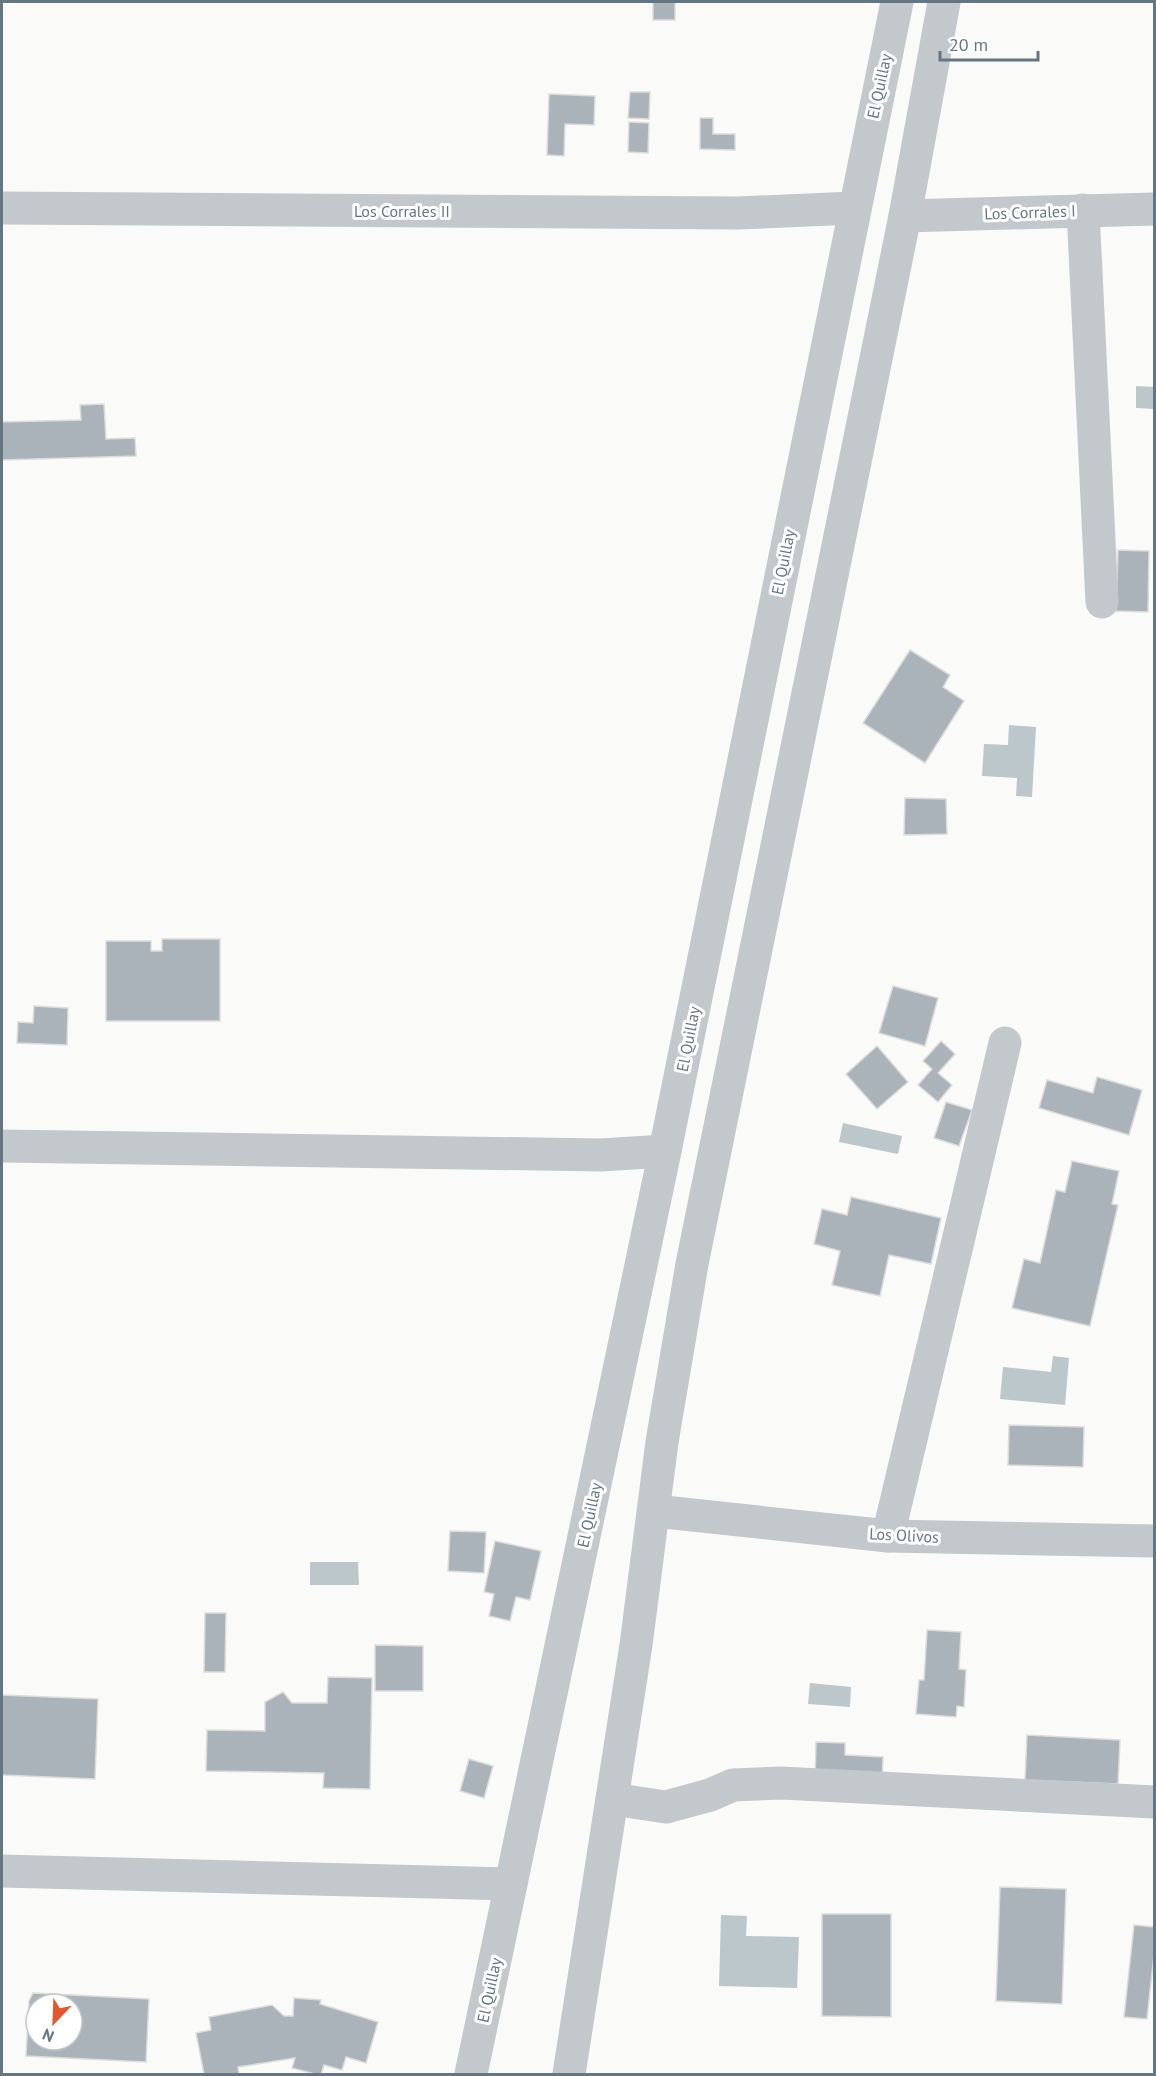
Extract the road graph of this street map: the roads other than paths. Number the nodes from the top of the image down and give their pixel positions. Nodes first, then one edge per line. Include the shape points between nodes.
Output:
1 (897, 2) edge
2 (944, 2) edge
3 (2, 208) edge
4 (854, 208) junction
5 (1155, 209) edge
6 (1083, 210) junction
7 (905, 216) junction
8 (1102, 602) dead end
9 (1005, 1043) dead end
10 (2, 1146) edge
11 (665, 1151) junction
12 (655, 1511) junction
13 (888, 1536) junction
14 (1155, 1540) edge
15 (612, 1799) junction
16 (1155, 1802) edge
17 (2, 1871) edge
18 (511, 1884) junction
19 (471, 2074) edge
20 (569, 2074) edge

1 - 4 street, El Quillay
2 - 7 street
3 - 4 street, Los Corrales II via 527,212
4 - 11 street, El Quillay
5 - 6 street, Los Corrales I
6 - 7 street, Los Corrales I
6 - 8 street
7 - 12 street via 692,1264
9 - 13 street
10 - 11 street via 601,1155
11 - 18 street, El Quillay
12 - 13 street, Los Olivos
12 - 15 street
13 - 14 street, Los Olivos
15 - 16 street via 666,1807 733,1785 781,1783
15 - 20 street
17 - 18 street
18 - 19 street, El Quillay

